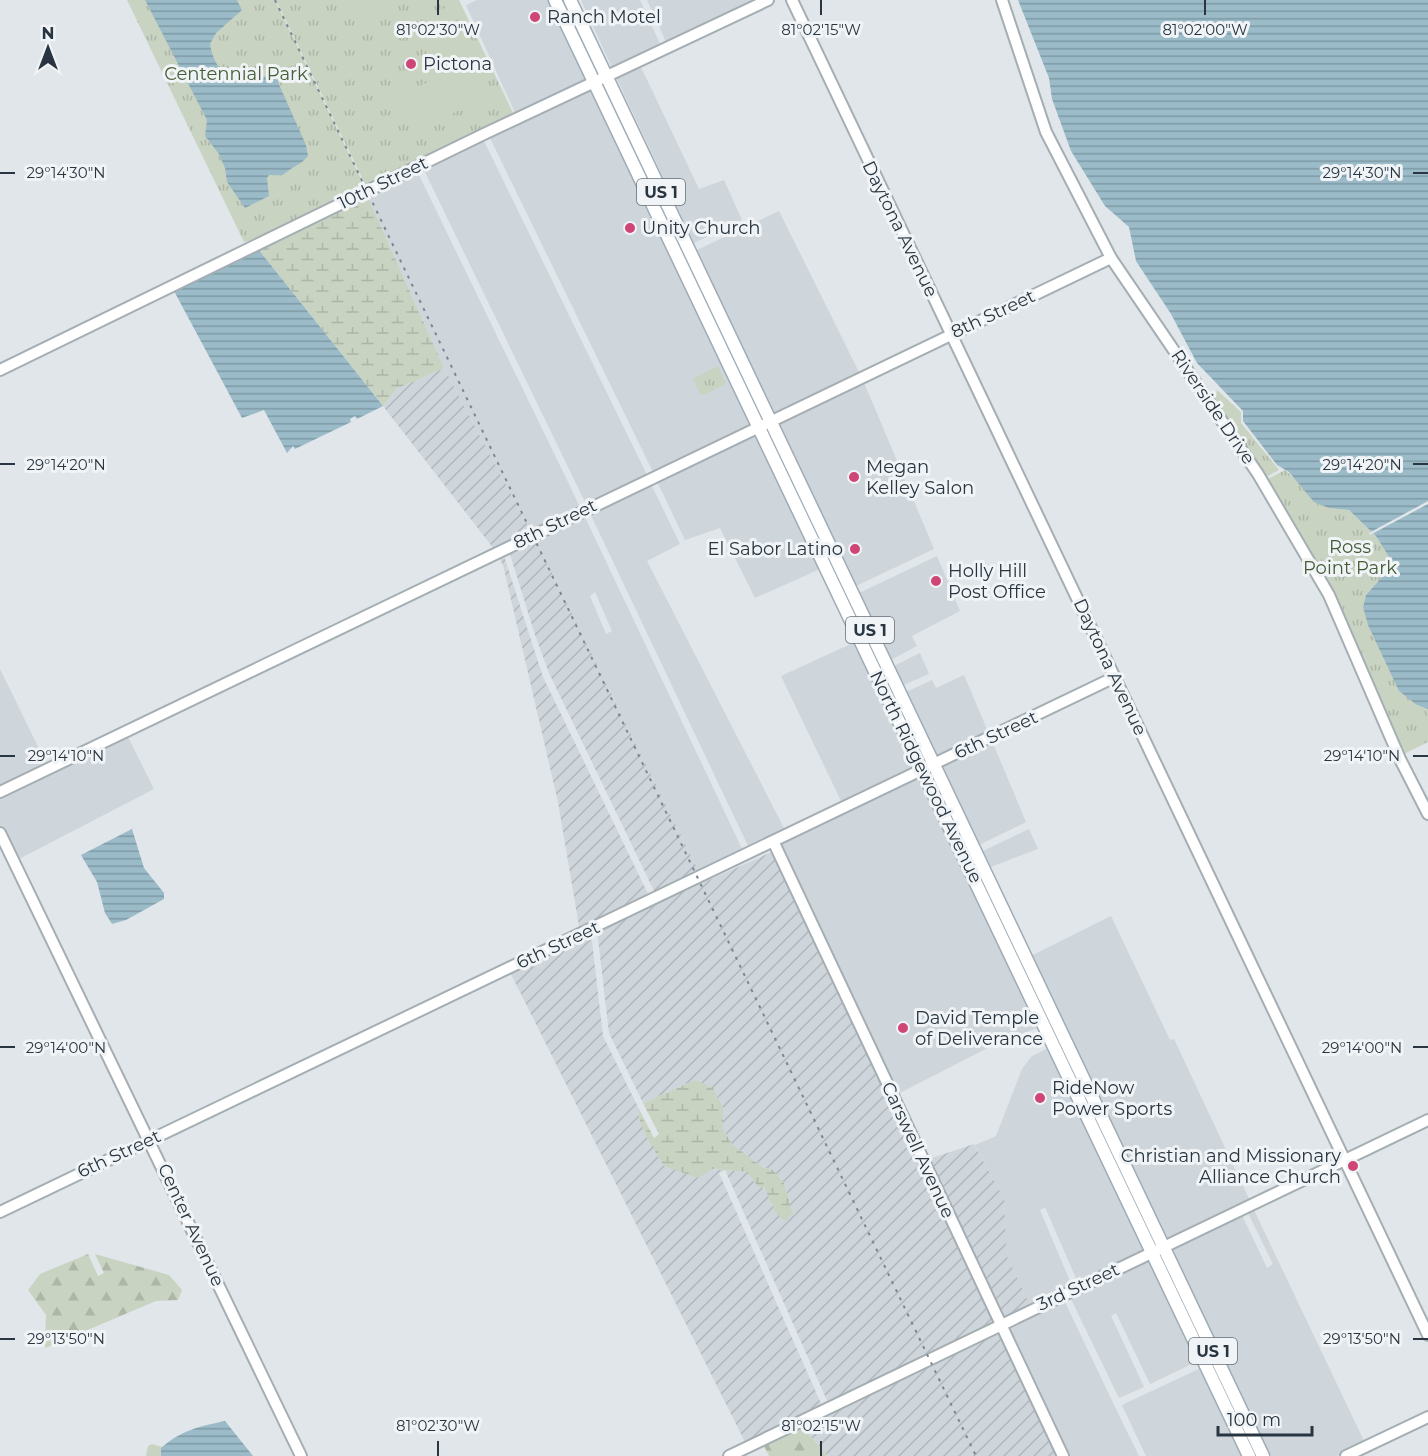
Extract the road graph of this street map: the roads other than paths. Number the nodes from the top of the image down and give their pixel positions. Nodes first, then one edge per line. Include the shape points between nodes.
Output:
1 (555, 0) edge
2 (570, 0) edge
3 (768, 0) edge
4 (792, 0) edge
5 (1002, 0) edge
6 (606, 77) junction
7 (595, 83) junction
8 (683, 253) junction
9 (1111, 258) junction
10 (951, 334) junction
11 (0, 370) edge
12 (764, 424) junction
13 (832, 580) junction
14 (852, 592) junction
15 (1115, 677) junction
16 (928, 767) junction
17 (0, 792) edge
18 (1428, 814) edge
19 (0, 833) edge
20 (774, 843) junction
21 (1019, 958) junction
22 (1428, 1120) edge
23 (151, 1139) junction
24 (1345, 1160) junction
25 (0, 1212) edge
26 (1158, 1249) junction
27 (1000, 1324) junction
28 (1428, 1335) edge
29 (1428, 1417) edge
30 (302, 1456) edge
31 (729, 1456) edge
32 (1064, 1456) edge
33 (1249, 1456) edge
34 (1263, 1456) edge
35 (1346, 1456) edge

1 - 7 main road, US 1
2 - 6 main road, North Ridgewood Avenue / US 1
3 - 6 street, 10th Street
4 - 10 street, Daytona Avenue
5 - 9 street, Riverside Drive via 1046,132
6 - 7 street, 10th Street
6 - 8 main road, North Ridgewood Avenue / US 1
7 - 8 main road, US 1 via 669,239
7 - 11 street, 10th Street
8 - 12 main road, North Ridgewood Avenue / US 1
8 - 12 main road, North Ridgewood Avenue / US 1 via 696,266
9 - 10 street, 8th Street
9 - 18 street, Riverside Drive via 1258,474 1329,595
10 - 12 street, 8th Street
10 - 15 street, Daytona Avenue
12 - 13 main road, North Ridgewood Avenue / US 1
12 - 14 main road, North Ridgewood Avenue / US 1
12 - 17 street, 8th Street
13 - 14 main road
13 - 16 main road, North Ridgewood Avenue / US 1
14 - 16 main road, North Ridgewood Avenue / US 1
15 - 16 street, 6th Street
15 - 24 street, Daytona Avenue
16 - 20 street, 6th Street
16 - 21 main road, North Ridgewood Avenue / US 1
16 - 21 main road, North Ridgewood Avenue / US 1 via 1004,942
19 - 23 street, Center Avenue
20 - 23 street, 6th Street
20 - 27 street, Carswell Avenue
21 - 26 main road, North Ridgewood Avenue / US 1
21 - 26 main road, North Ridgewood Avenue / US 1 via 1032,970
22 - 24 street, 3rd Street
23 - 25 street, 6th Street
23 - 30 street, Center Avenue
24 - 26 street, 3rd Street
24 - 28 street, Daytona Avenue
26 - 27 street, 3rd Street
26 - 33 main road, North Ridgewood Avenue / US 1
26 - 34 main road, North Ridgewood Avenue / US 1
27 - 31 street, 3rd Street
27 - 32 street, Carswell Avenue
29 - 35 street

